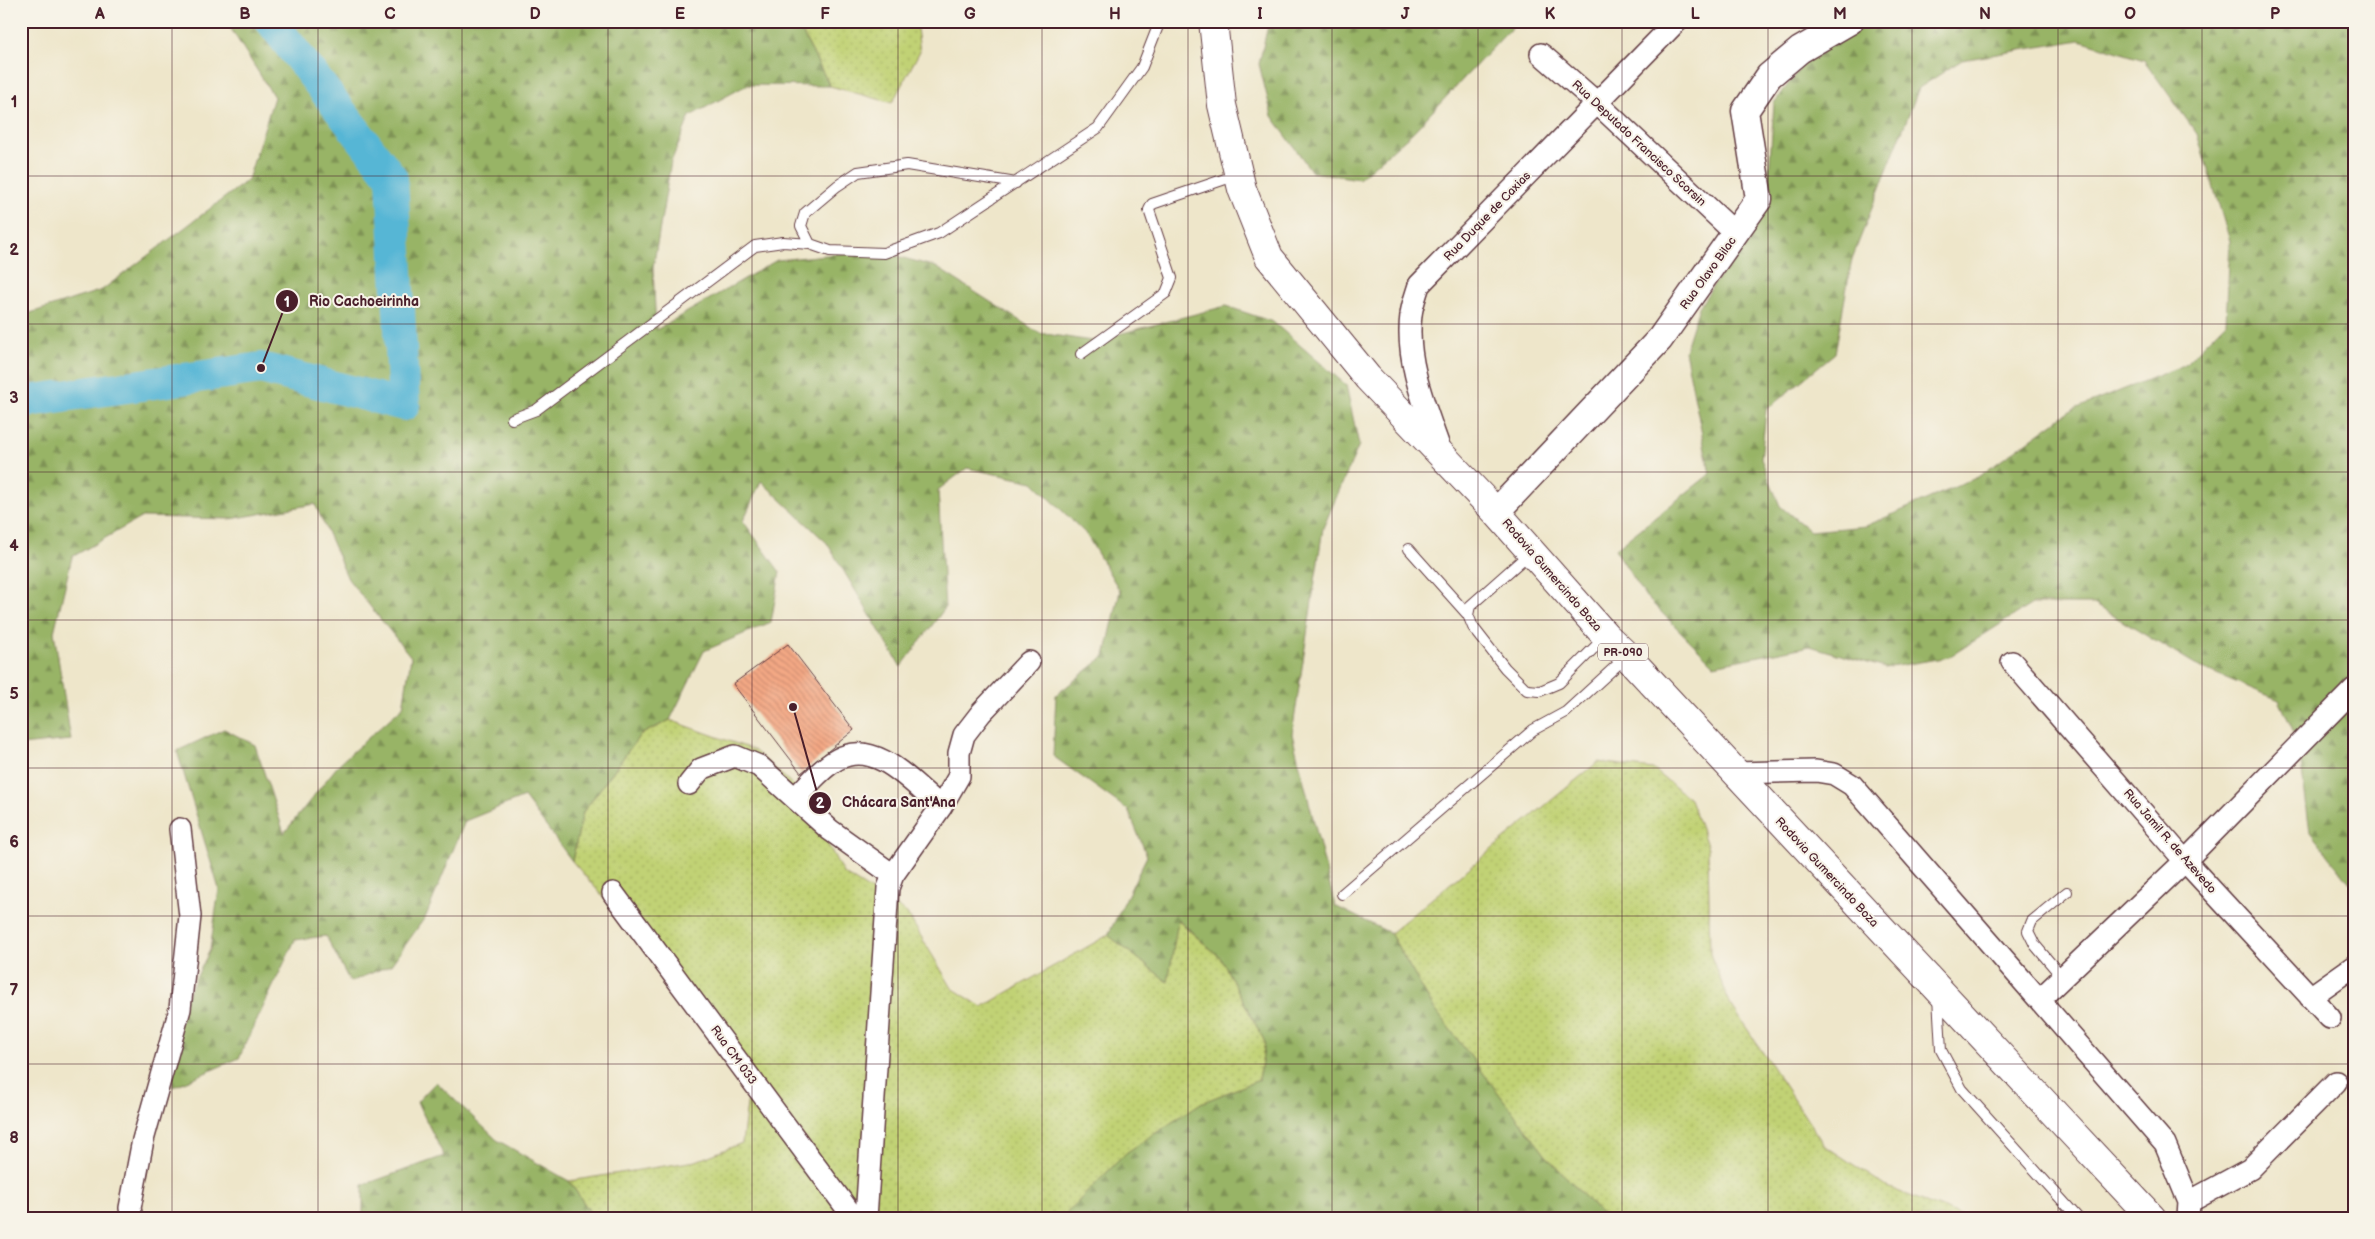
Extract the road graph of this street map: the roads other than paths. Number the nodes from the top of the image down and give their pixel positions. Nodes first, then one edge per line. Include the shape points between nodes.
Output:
1 (1160, 21) edge
2 (1213, 21) edge
3 (1677, 21) edge
4 (1850, 21) edge
5 (1541, 54) dead end
6 (1596, 103) junction
7 (1238, 174) junction
8 (1016, 183) junction
9 (1736, 234) junction
10 (810, 244) junction
11 (1082, 354) dead end
12 (512, 419) dead end
13 (1442, 455) junction
14 (1496, 512) junction
15 (1409, 549) dead end
16 (1532, 552) junction
17 (1468, 615) junction
18 (1606, 636) junction
19 (1627, 656) junction
20 (1029, 662) dead end
21 (2012, 662) dead end
22 (2354, 689) edge
23 (1735, 773) junction
24 (689, 784) dead end
25 (795, 798) junction
26 (941, 807) junction
27 (180, 829) dead end
28 (2186, 861) junction
29 (893, 875) junction
30 (2067, 892) dead end
31 (613, 893) dead end
32 (1342, 894) dead end
33 (2354, 966) edge
34 (2063, 978) junction
35 (1938, 991) junction
36 (2310, 997) junction
37 (2040, 999) junction
38 (2330, 1018) dead end
39 (2336, 1082) dead end
40 (2188, 1210) edge
41 (132, 1218) edge
42 (854, 1218) edge
43 (866, 1218) edge
44 (2078, 1218) edge
45 (2152, 1218) edge

1 - 8 lane via 1142,68 1098,128
2 - 7 main road, Rodovia Gumercindo Boza / PR-090 via 1222,105
3 - 6 street, Rua Duque de Caxias
4 - 9 street, Rua Olavo Bilac via 1800,50 1769,76 1745,111 1759,199
5 - 6 street, Rua Deputado Francisco Scorsin
6 - 9 street, Rua Deputado Francisco Scorsin
6 - 13 street, Rua Duque de Caxias via 1419,285 1411,313 1409,338 1420,389
7 - 11 lane via 1152,204 1148,210 1172,278 1170,286 1166,293
7 - 13 main road, Rodovia Gumercindo Boza / PR-090 via 1269,257 1368,378
8 - 10 lane via 939,233 884,253 830,251
8 - 10 lane via 906,165 858,172 805,213 801,226
9 - 14 street, Rua Olavo Bilac via 1660,339
10 - 12 lane via 783,242 754,246 536,410
13 - 14 main road, Rodovia Gumercindo Boza / PR-090
14 - 16 main road, Rodovia Gumercindo Boza / PR-090
15 - 17 lane
16 - 17 lane via 1470,606
16 - 18 main road, Rodovia Gumercindo Boza / PR-090
17 - 18 lane via 1500,661 1527,690 1540,692 1559,683
18 - 19 main road, Rodovia Gumercindo Boza / PR-090
19 - 23 main road, Rodovia Gumercindo Boza / PR-090
19 - 32 lane via 1566,712 1533,730
20 - 26 street via 980,713 964,735 958,754 959,776
21 - 28 street, Rua Jamil R. de Azevedo
22 - 28 street
23 - 35 main road, Rodovia Gumercindo Boza / PR-090
23 - 37 street via 1816,771 1834,774 1852,786
24 - 25 street via 701,770 734,756 759,766
25 - 26 street via 836,760 854,753 885,760
25 - 29 street via 830,830
26 - 29 street
27 - 41 street via 190,916 180,1009 143,1140 130,1208
28 - 34 street
28 - 36 street, Rua Jamil R. de Azevedo
29 - 43 street via 888,888
30 - 34 lane via 2032,921 2028,931
31 - 42 street, Rua CM 033
33 - 36 street
34 - 37 street
35 - 44 lane via 1942,1050 1962,1089
35 - 45 main road, Rodovia Gumercindo Boza / PR-090
36 - 38 street, Rua Jamil R. de Azevedo
37 - 40 street via 2165,1144
39 - 40 street via 2250,1169

